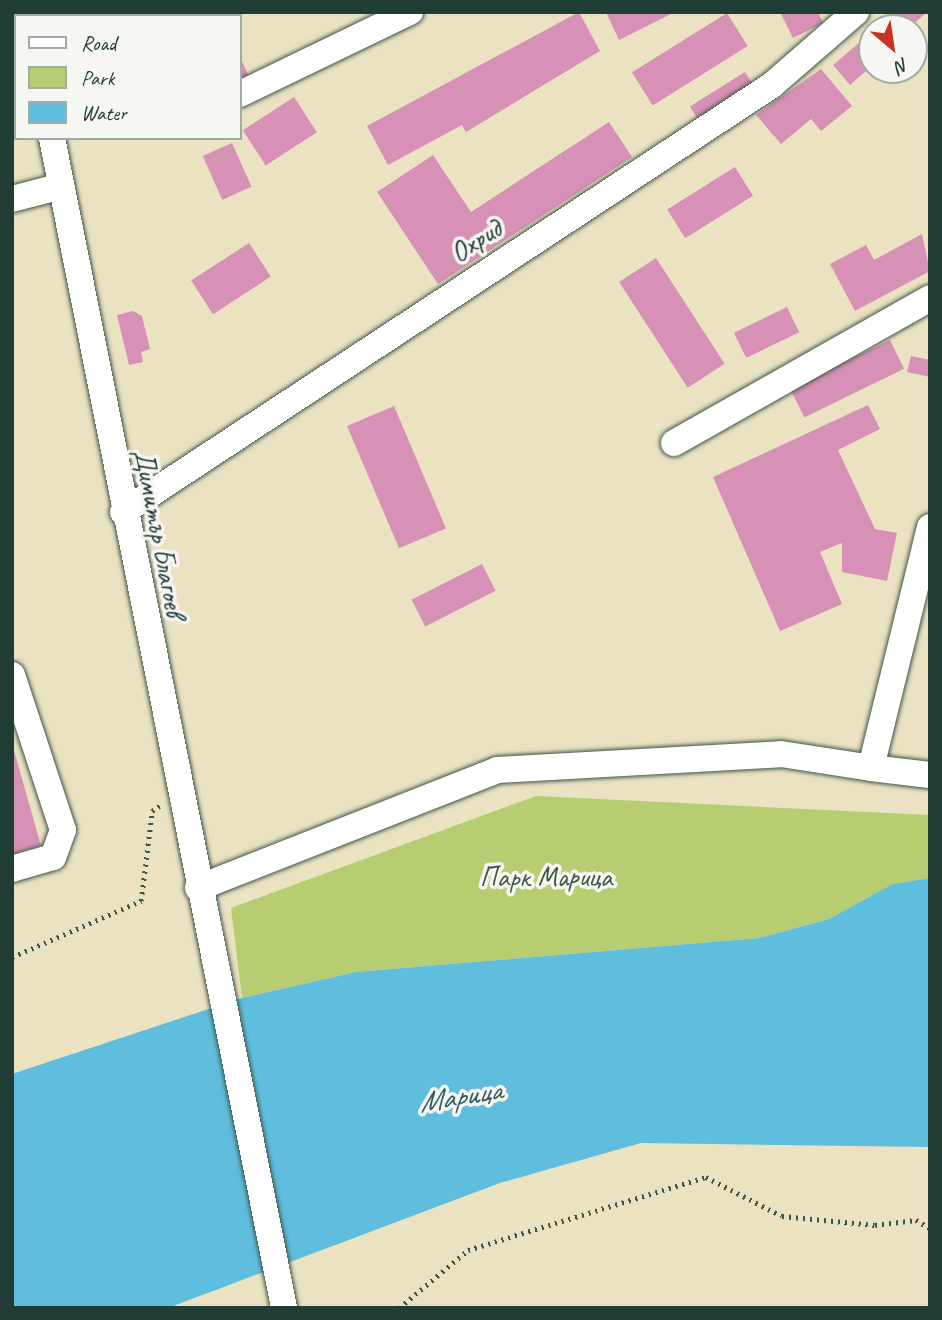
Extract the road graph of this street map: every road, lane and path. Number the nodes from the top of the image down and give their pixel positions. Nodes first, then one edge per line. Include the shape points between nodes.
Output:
1 (410, 12) edge
2 (856, 12) edge
3 (242, 93) edge
4 (58, 140) edge
5 (58, 187) junction
6 (12, 199) edge
7 (930, 298) edge
8 (674, 443) dead end
9 (123, 512) junction
10 (930, 527) edge
11 (12, 674) edge
12 (871, 768) junction
13 (930, 775) edge
14 (179, 790) junction
15 (12, 869) edge
16 (198, 888) junction
17 (12, 957) edge
18 (930, 1228) edge
19 (284, 1308) edge
20 (398, 1308) edge

1 - 3 street
2 - 9 street, Охрид via 772,85
4 - 5 street, Димитър Благоев
5 - 6 street
5 - 9 street, Димитър Благоев
7 - 8 street
9 - 14 street, Димитър Благоев
10 - 12 street
11 - 15 street via 63,830 52,857
12 - 13 street
12 - 16 street via 781,754 497,770
14 - 16 street, Димитър Благоев
14 - 17 path via 152,811 141,901
16 - 19 street, Димитър Благоев
18 - 20 path via 916,1220 875,1225 782,1216 706,1177 468,1250

